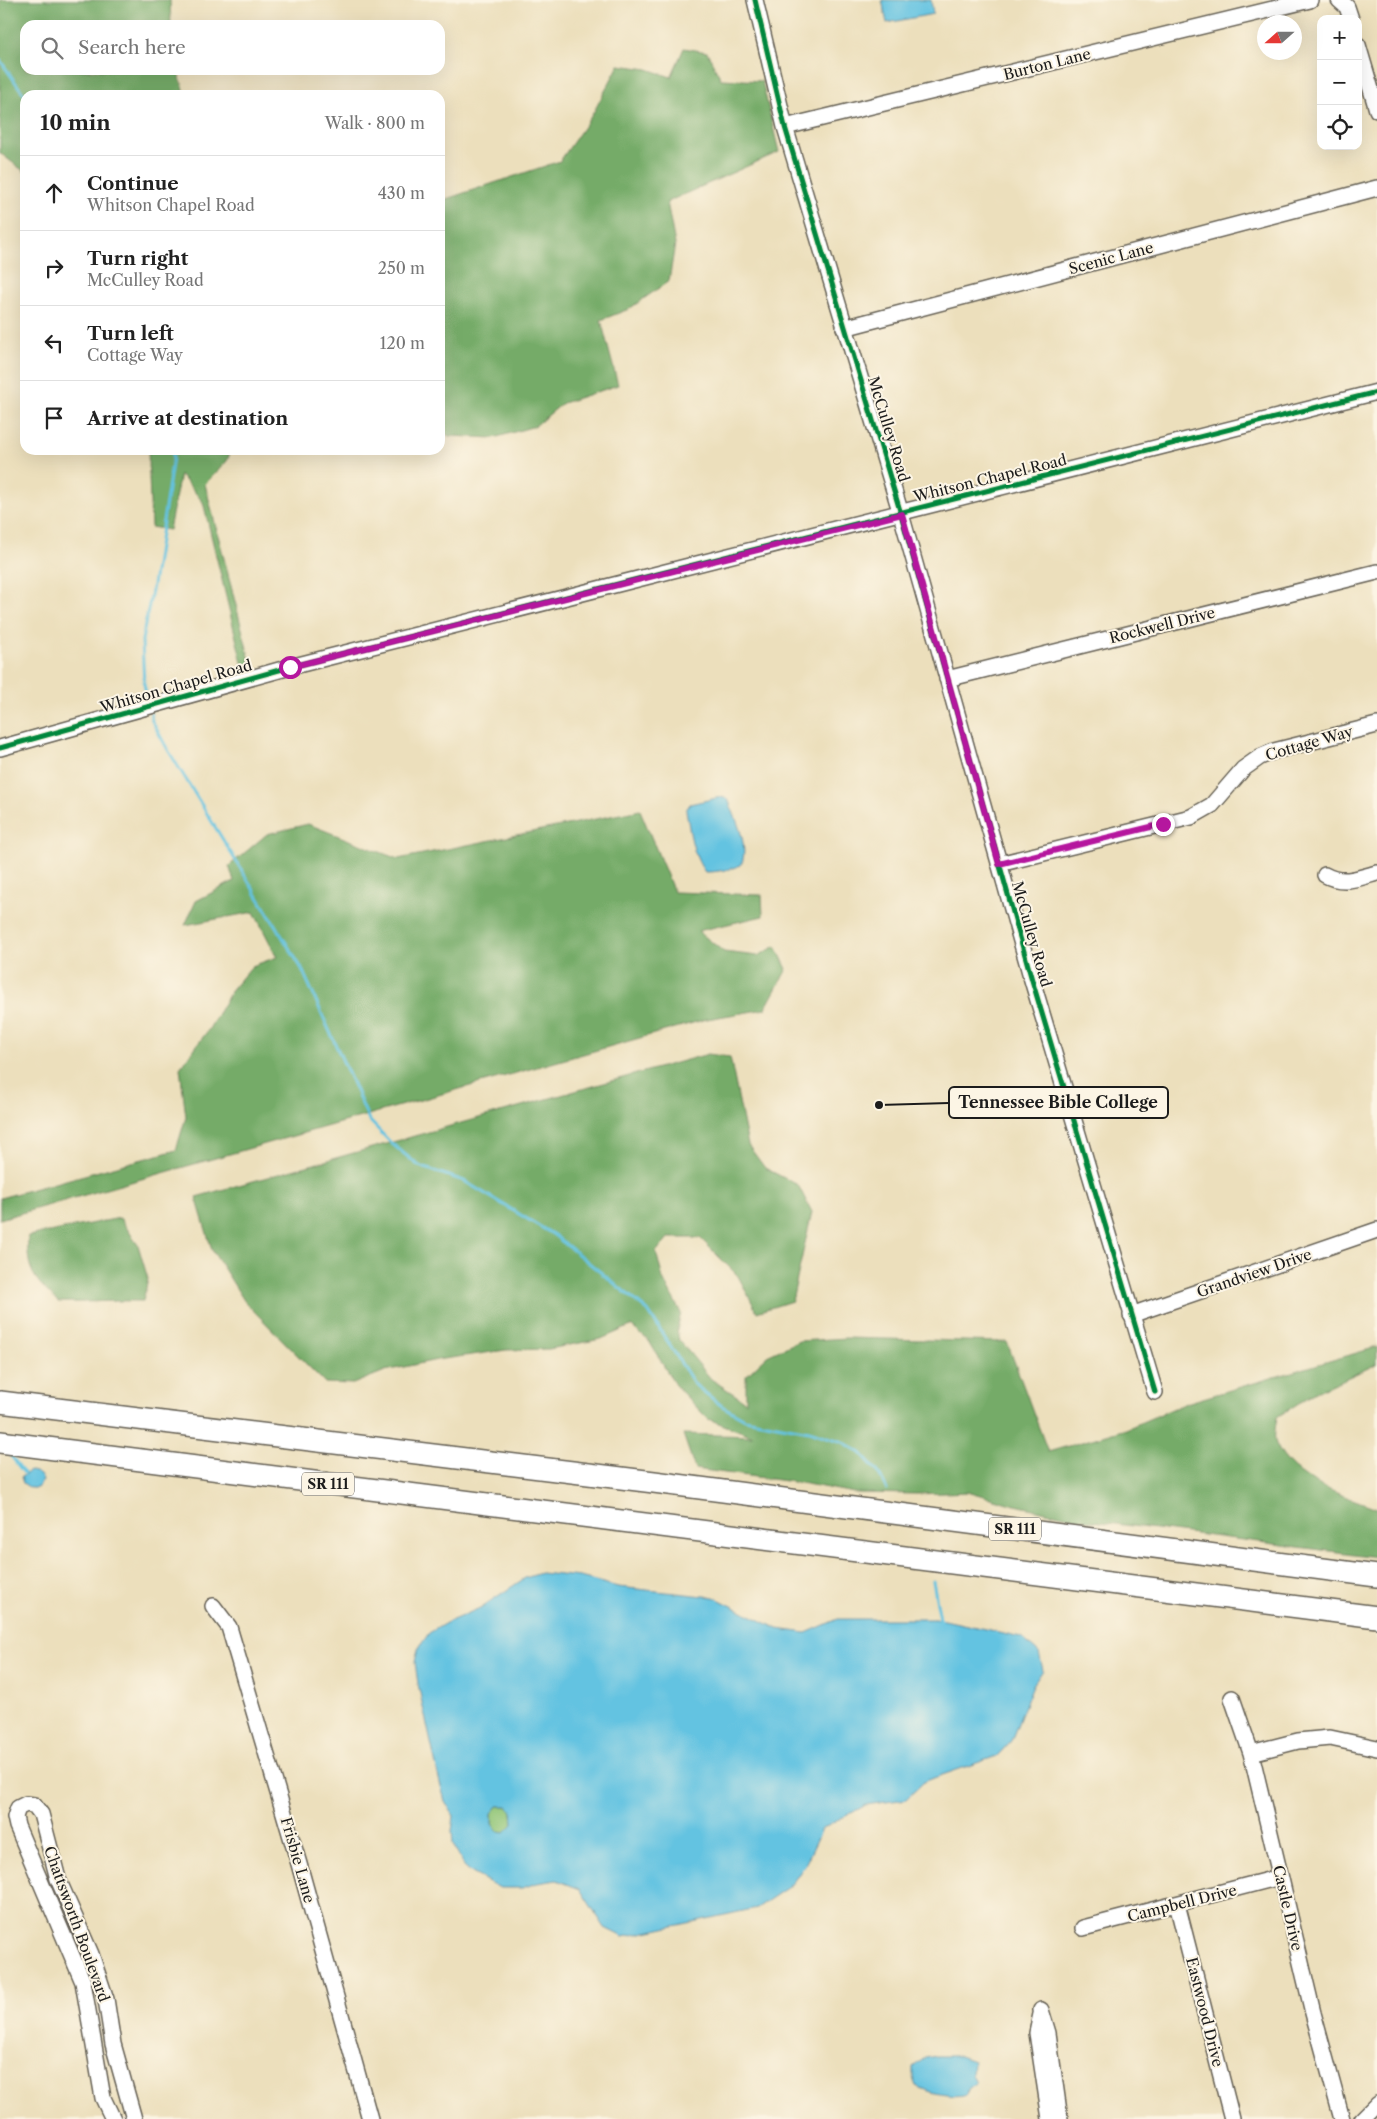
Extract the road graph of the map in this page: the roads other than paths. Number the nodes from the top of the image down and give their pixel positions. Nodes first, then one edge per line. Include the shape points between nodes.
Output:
1 (755, 0) edge
2 (1310, 0) edge
3 (1362, 59) edge
4 (1377, 110) edge
5 (785, 127) junction
6 (1377, 188) edge
7 (844, 328) junction
8 (1377, 392) edge
9 (902, 514) junction
10 (1377, 572) edge
11 (947, 679) junction
12 (1377, 725) edge
13 (0, 748) edge
14 (999, 864) junction
15 (1377, 873) edge
16 (1325, 875) dead end
17 (1377, 1230) edge
18 (1131, 1315) junction
19 (1155, 1392) dead end
20 (0, 1402) edge
21 (0, 1442) edge
22 (1266, 1562) junction
23 (1377, 1567) edge
24 (1377, 1576) edge
25 (213, 1606) dead end
26 (1306, 1608) junction
27 (1377, 1617) edge
28 (1377, 1624) edge
29 (1232, 1698) dead end
30 (1377, 1748) edge
31 (1251, 1753) junction
32 (1280, 1877) junction
33 (1177, 1904) junction
34 (1083, 1928) dead end
35 (1377, 2104) edge
36 (113, 2119) edge
37 (134, 2119) edge
38 (370, 2119) edge
39 (1050, 2119) edge
40 (1060, 2119) edge
41 (1232, 2119) edge
42 (1342, 2119) edge
43 (1362, 2119) edge

1 - 5 street, McCulley Road
2 - 5 street, Burton Lane
3 - 4 street
5 - 7 street, McCulley Road
6 - 7 street, Scenic Lane
7 - 9 street, McCulley Road
8 - 9 street, Whitson Chapel Road
9 - 11 street, McCulley Road
9 - 13 street, Whitson Chapel Road via 292,666
10 - 11 street, Rockwell Drive
11 - 14 street, McCulley Road
12 - 14 street, Cottage Way via 1260,757 1243,769 1212,805 1191,817
14 - 18 street, McCulley Road
15 - 16 street via 1344,882
17 - 18 street, Grandview Drive
18 - 19 street
20 - 22 highway, SR 111 via 654,1482
21 - 26 highway, SR 111
22 - 23 highway
22 - 24 highway, SR 111
25 - 38 street, Frisbie Lane via 229,1627 240,1662
26 - 27 highway, SR 111
26 - 28 highway
29 - 31 street, Castle Drive
30 - 31 street via 1330,1738 1298,1741
31 - 32 street, Castle Drive
32 - 33 street, Campbell Drive
32 - 42 street, Castle Drive
33 - 34 street, Campbell Drive
33 - 41 street, Eastwood Drive
35 - 43 street
36 - 37 street, Chattsworth Boulevard via 103,2098 83,1982 17,1826 15,1816 18,1808 26,1804 34,1805 41,1814 58,1879 96,1967
39 - 40 street via 1038,2033 1041,2010 1048,2033

